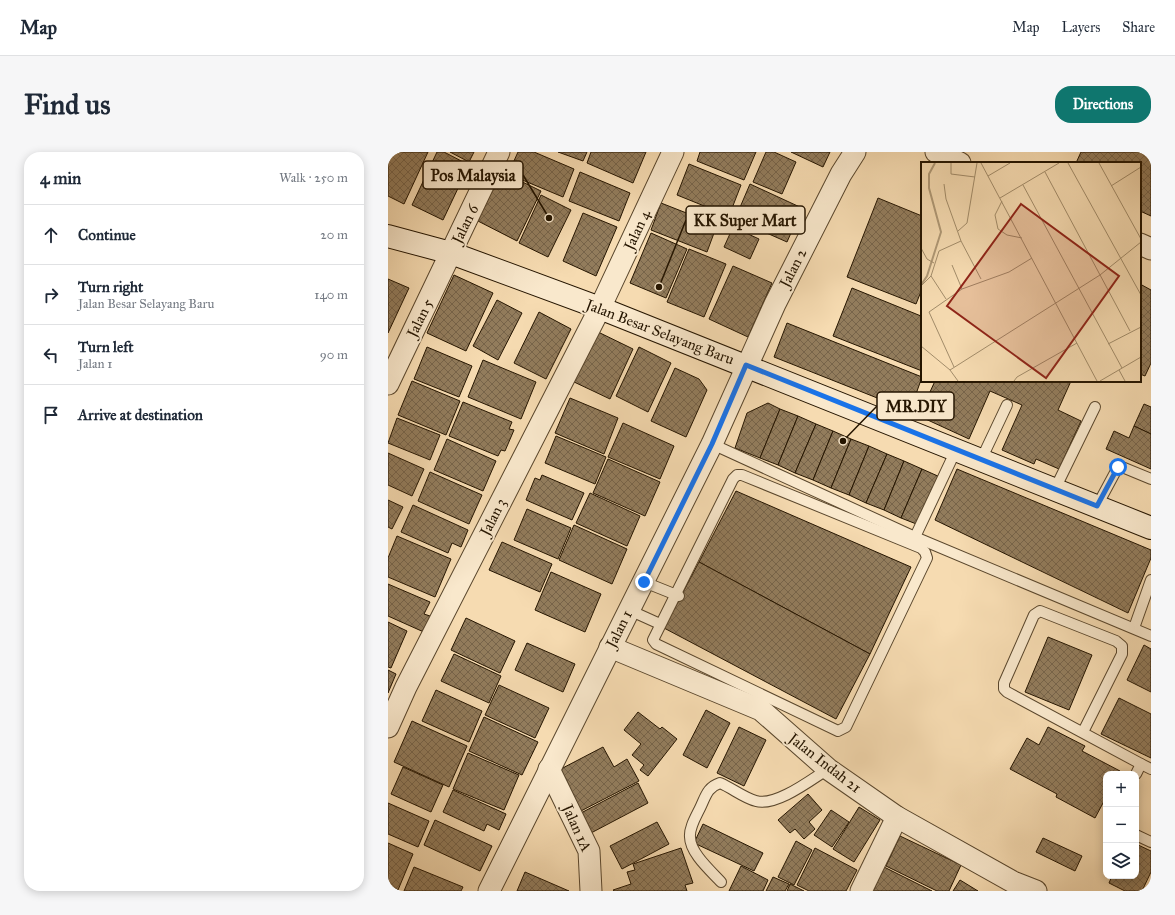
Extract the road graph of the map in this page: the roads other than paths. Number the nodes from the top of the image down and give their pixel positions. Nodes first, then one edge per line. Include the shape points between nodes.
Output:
1 (499, 152) edge
2 (673, 152) edge
3 (855, 152) edge
4 (388, 236) edge
5 (1141, 244) edge
6 (1151, 249) edge
7 (451, 253) junction
8 (600, 308) junction
9 (746, 365) junction
10 (388, 384) edge
11 (1007, 405) dead end
12 (1095, 407) dead end
13 (712, 444) junction
14 (956, 450) junction
15 (981, 460) junction
16 (1151, 479) edge
17 (1055, 489) junction
18 (1097, 506) junction
19 (1151, 528) edge
20 (915, 536) junction
21 (1151, 580) edge
22 (644, 582) junction
23 (677, 595) junction
24 (629, 610) junction
25 (660, 624) junction
26 (1134, 628) junction
27 (1151, 636) edge
28 (610, 647) junction
29 (388, 727) edge
30 (1083, 732) junction
31 (1141, 764) junction
32 (549, 769) junction
33 (828, 769) junction
34 (1151, 769) edge
35 (1138, 771) edge
36 (897, 817) junction
37 (1139, 836) edge
38 (1151, 842) edge
39 (721, 882) dead end
40 (1011, 887) edge
41 (489, 891) edge
42 (591, 891) edge
43 (861, 891) edge
44 (1036, 891) edge

1 - 7 street, Jalan 6
2 - 8 street, Jalan 4
3 - 9 street, Jalan 2 via 841,174
4 - 7 street, Jalan Besar Selayang Baru
5 - 6 street
7 - 8 street, Jalan Besar Selayang Baru
7 - 10 street, Jalan 5
8 - 9 street, Jalan Besar Selayang Baru
8 - 29 street, Jalan 3
9 - 13 street, Jalan 1
9 - 14 street, Jalan Besar Selayang Baru
11 - 15 lane
12 - 17 lane
13 - 20 lane
13 - 22 street, Jalan 1
14 - 15 street, Jalan Besar Selayang Baru
14 - 20 lane
15 - 17 street, Jalan Besar Selayang Baru
16 - 18 lane via 1118,467
17 - 18 street, Jalan Besar Selayang Baru
18 - 19 street, Jalan Besar Selayang Baru
20 - 26 lane
21 - 26 lane
22 - 23 lane
22 - 24 street, Jalan 1
23 - 25 lane
23 - 25 lane via 737,475 921,548 927,558 846,727 838,731 656,644 653,640
24 - 25 lane
24 - 28 street, Jalan 1
26 - 27 lane
28 - 32 street, Jalan 1
28 - 33 street, Jalan Indah 21 via 761,710
30 - 30 lane via 1004,689 1034,615 1040,611 1116,641 1122,646 1122,654
30 - 31 lane
31 - 34 lane
31 - 35 lane
32 - 41 street, Jalan 1
32 - 42 street, Jalan 1A via 589,851
33 - 36 street, Jalan Indah 21
33 - 39 lane via 779,799 768,801 757,802 720,783 713,785 707,792 690,838 694,850
36 - 40 street, Jalan Indah 21
36 - 43 street
37 - 38 lane
40 - 44 street, Jalan Indah 21

